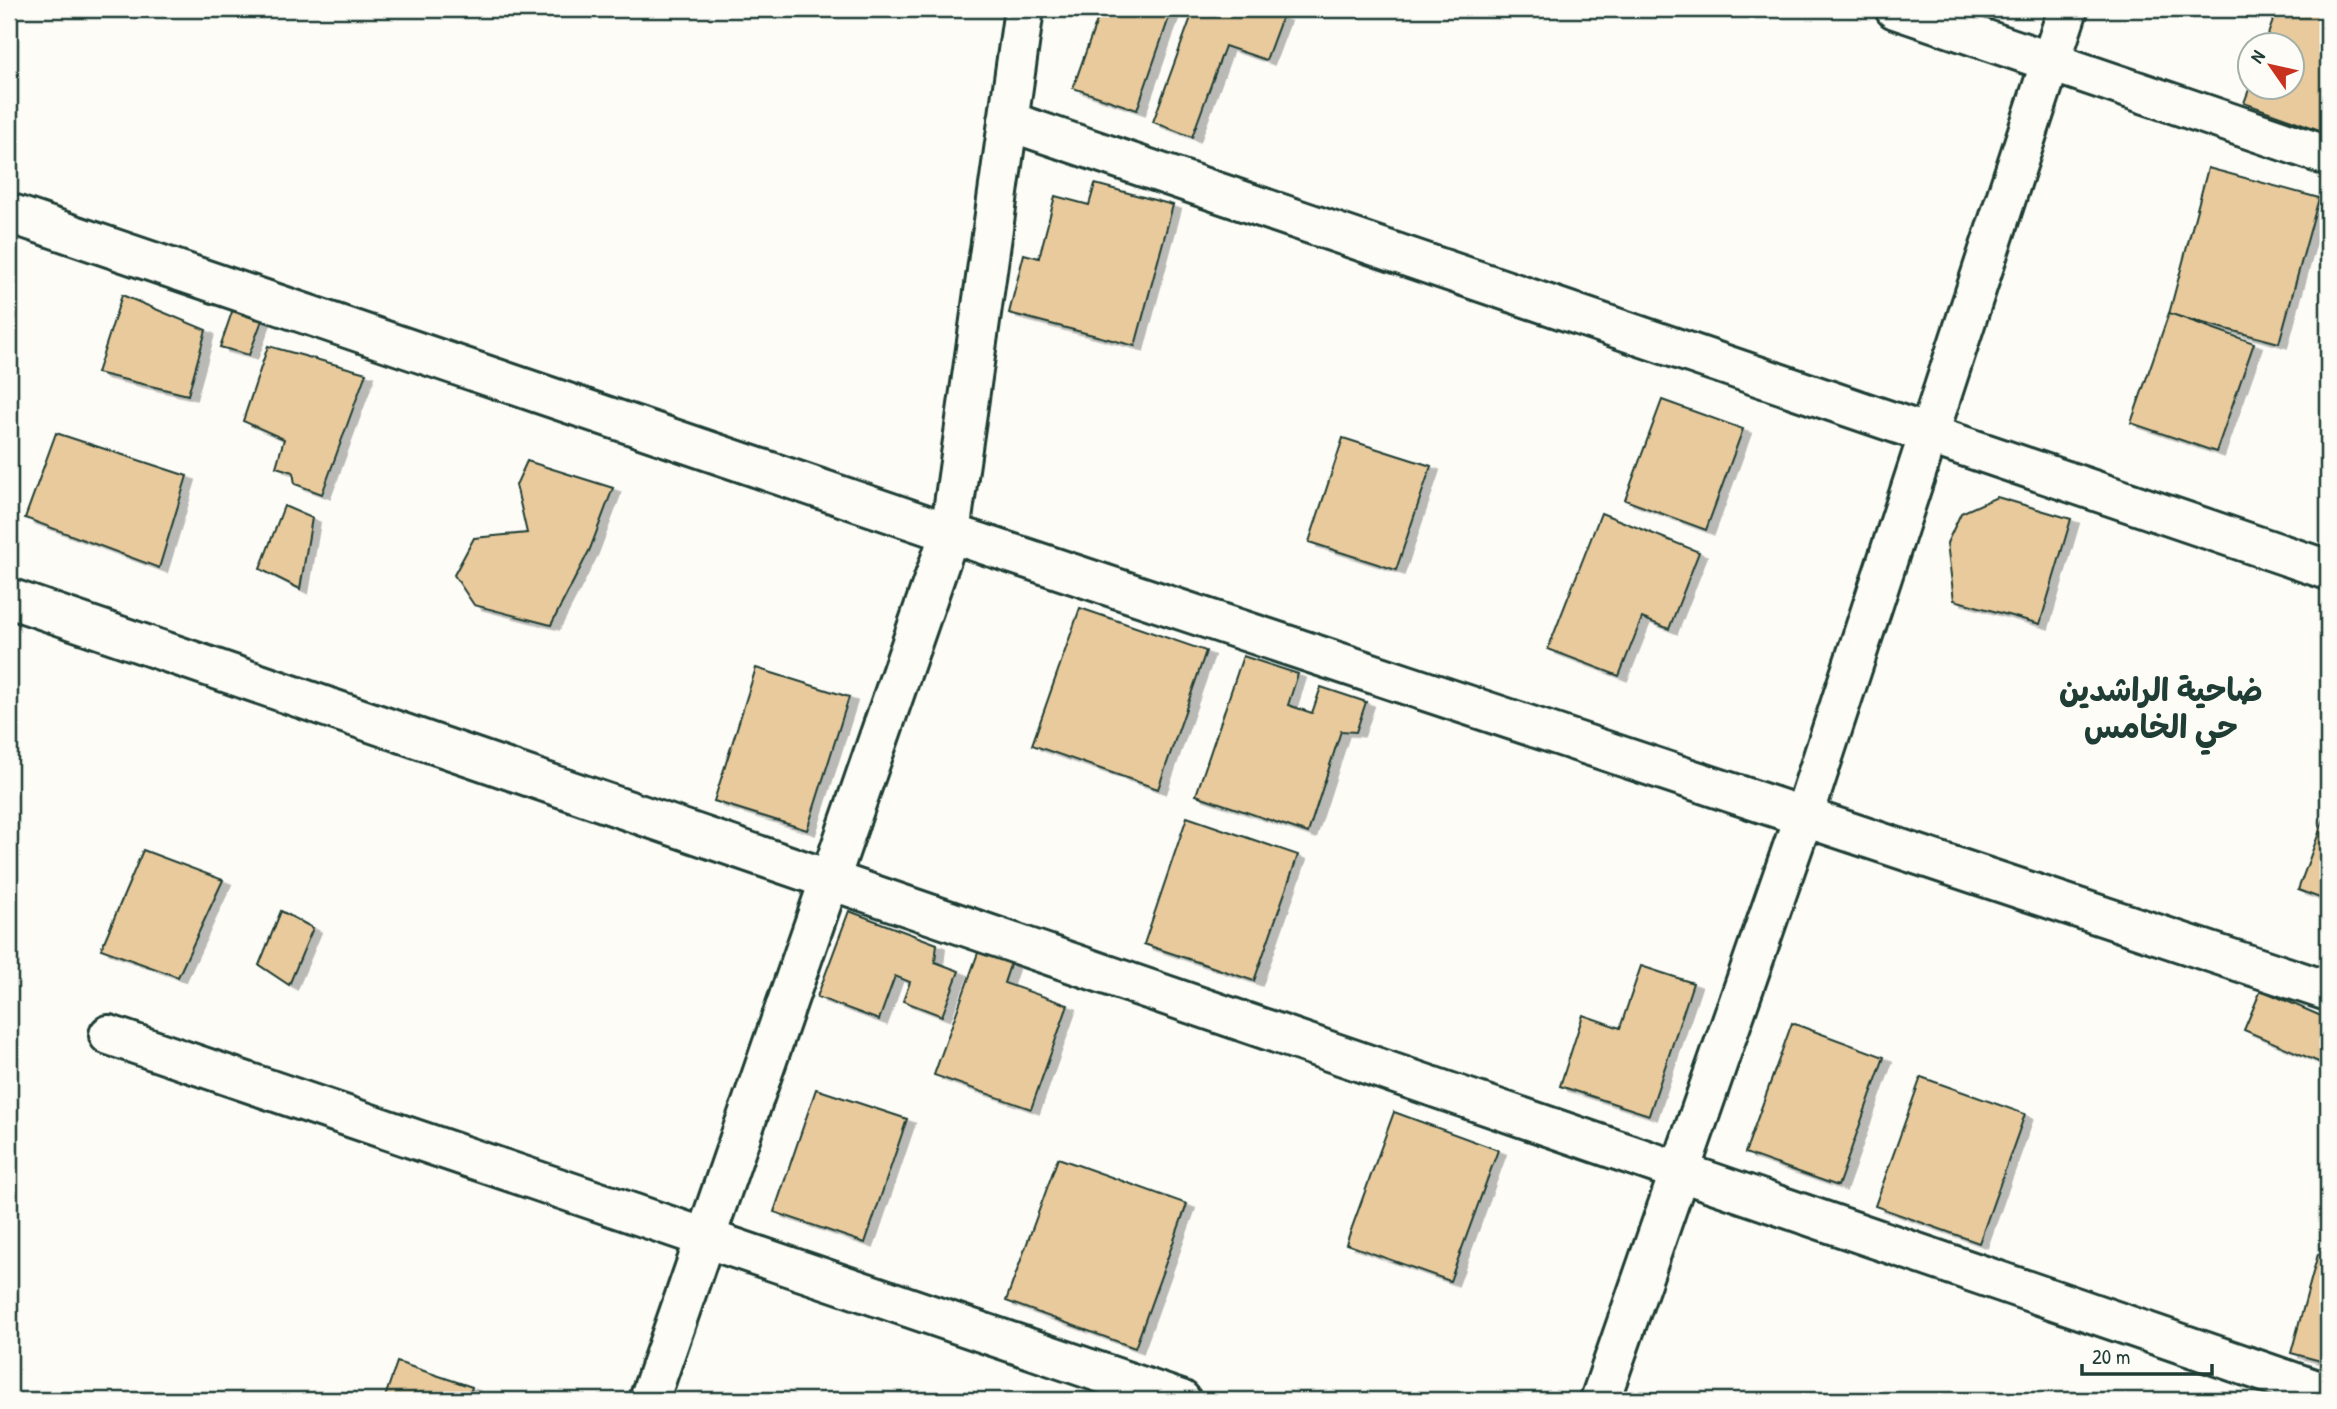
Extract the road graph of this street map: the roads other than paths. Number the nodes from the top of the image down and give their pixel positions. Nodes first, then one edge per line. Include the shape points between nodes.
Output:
1 (1024, 9) edge
2 (1895, 9) edge
3 (2068, 9) edge
4 (2051, 61) junction
5 (1008, 121) junction
6 (2328, 156) edge
7 (9, 213) edge
8 (1929, 435) junction
9 (950, 533) junction
10 (2328, 570) edge
11 (9, 598) edge
12 (1804, 815) junction
13 (829, 879) junction
14 (2328, 990) edge
15 (109, 1035) dead end
16 (1679, 1171) junction
17 (705, 1238) junction
18 (2328, 1394) edge
19 (649, 1400) edge
20 (1181, 1400) edge
21 (1600, 1400) edge

1 - 5 street
2 - 4 street
3 - 4 street
4 - 6 street
4 - 8 street
5 - 8 street
5 - 9 street
7 - 9 street
8 - 10 street
8 - 12 street
9 - 12 street
9 - 13 street
11 - 13 street
12 - 14 street
12 - 16 street
13 - 16 street
13 - 17 street
15 - 17 street
16 - 18 street
16 - 21 street
17 - 19 street
17 - 20 street

